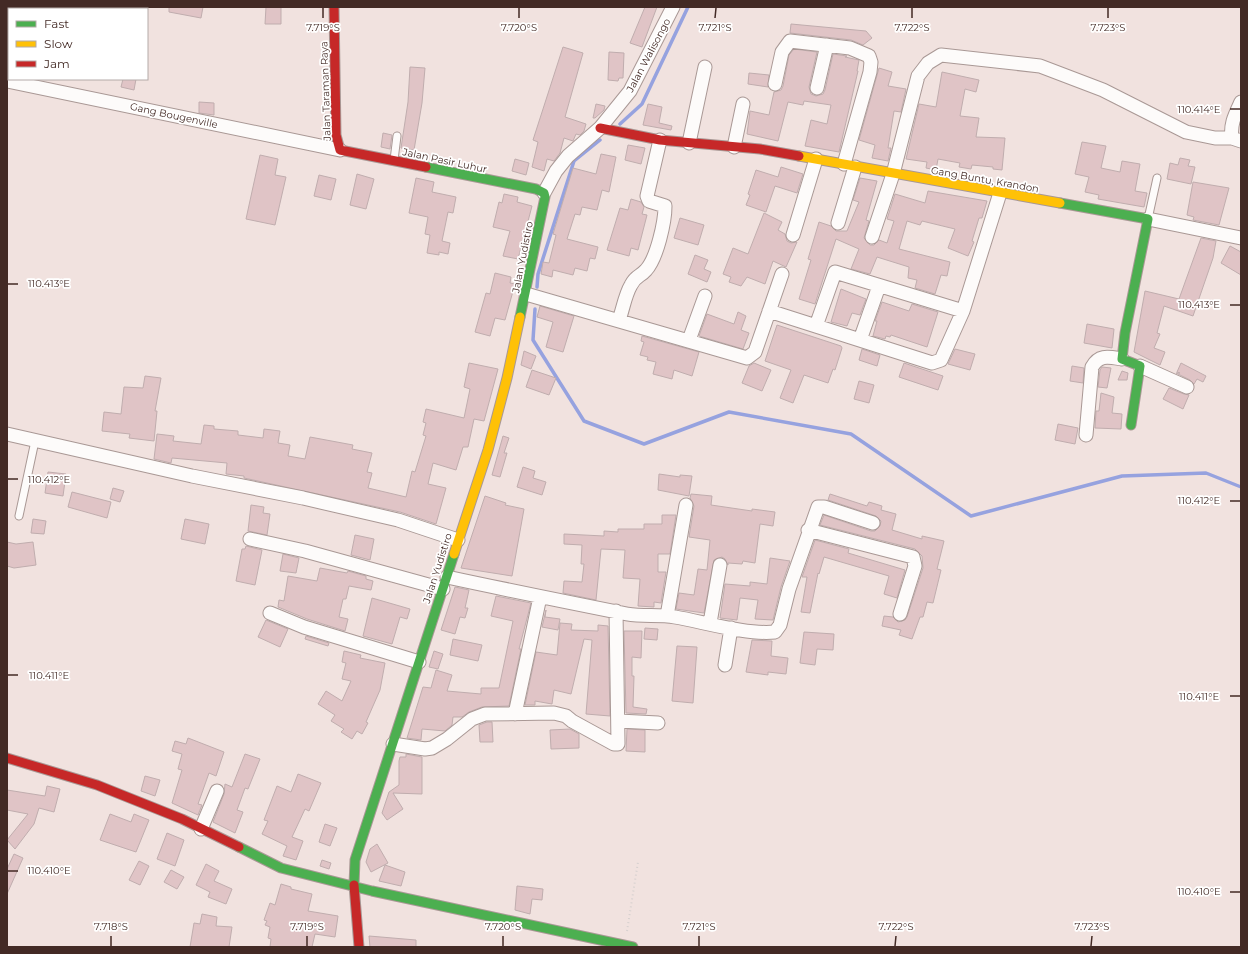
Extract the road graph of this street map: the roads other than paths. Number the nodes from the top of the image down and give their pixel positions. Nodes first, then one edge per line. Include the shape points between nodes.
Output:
1 (334, 7) edge
2 (673, 7) edge
3 (827, 45) junction
4 (705, 68) dead end
5 (7, 81) edge
6 (775, 84) dead end
7 (817, 88) dead end
8 (1241, 102) edge
9 (743, 104) dead end
10 (600, 128) junction
11 (397, 136) dead end
12 (660, 140) junction
13 (1237, 140) edge
14 (689, 143) junction
15 (734, 147) junction
16 (340, 150) junction
17 (816, 159) junction
18 (394, 160) junction
19 (849, 165) junction
20 (893, 174) junction
21 (1157, 178) dead end
22 (544, 193) junction
23 (1000, 193) junction
24 (1148, 219) junction
25 (838, 223) dead end
26 (793, 235) dead end
27 (872, 237) dead end
28 (1241, 237) edge
29 (782, 274) dead end
30 (879, 286) junction
31 (526, 294) junction
32 (705, 296) dead end
33 (769, 311) junction
34 (963, 311) junction
35 (619, 320) junction
36 (816, 326) junction
37 (689, 340) junction
38 (860, 340) junction
39 (1122, 359) junction
40 (1140, 366) junction
41 (1187, 387) dead end
42 (1131, 425) dead end
43 (7, 434) edge
44 (1086, 434) dead end
45 (35, 441) junction
46 (686, 505) dead end
47 (19, 516) dead end
48 (873, 523) dead end
49 (808, 530) junction
50 (250, 539) dead end
51 (458, 540) junction
52 (720, 565) dead end
53 (445, 583) junction
54 (540, 597) junction
55 (616, 611) junction
56 (270, 613) dead end
57 (900, 614) dead end
58 (667, 616) junction
59 (710, 623) junction
60 (731, 628) junction
61 (419, 662) junction
62 (725, 665) dead end
63 (515, 714) junction
64 (619, 721) junction
65 (658, 723) dead end
66 (393, 744) junction
67 (7, 758) edge
68 (217, 791) dead end
69 (201, 829) junction
70 (354, 887) junction
71 (629, 946) edge
72 (359, 947) edge

1 - 16 street, Jalan Taraman Raya via 336,135
2 - 10 street, Jalan Walisongo via 630,91
3 - 6 street via 790,41 782,52
3 - 7 street
3 - 19 street via 850,48 868,56 871,62
4 - 14 street
5 - 16 street, Gang Bougenville
8 - 13 street via 1231,124
9 - 15 street
10 - 12 street, Gang Buntu, Krandon
10 - 22 street, Jalan Walisongo via 568,156
11 - 18 lane
12 - 14 street, Gang Buntu, Krandon
12 - 35 street via 647,196 649,201 665,206 665,214 654,257 630,286
13 - 20 street via 1186,132 1103,90 1040,66 941,55 928,63 918,76
14 - 15 street, Gang Buntu, Krandon
15 - 17 street, Gang Buntu, Krandon
16 - 18 street, Jalan Pasir Luhur
17 - 19 street, Gang Buntu, Krandon
17 - 26 street
18 - 22 street, Jalan Pasir Luhur via 536,189
19 - 20 street, Gang Buntu, Krandon
19 - 25 street
20 - 23 street, Gang Buntu, Krandon
20 - 27 street
21 - 24 lane
22 - 31 street, Jalan Yudistiro
23 - 24 street, Gang Buntu, Krandon
23 - 34 street
24 - 28 street
24 - 39 street
29 - 33 street
30 - 34 street
30 - 36 street via 833,273
30 - 38 street
31 - 35 street
31 - 51 street, Jalan Yudistiro via 488,450
32 - 37 street
33 - 36 street
33 - 37 street via 755,352 749,358
34 - 38 street via 942,360 936,363
35 - 37 street
36 - 38 street
39 - 40 street
39 - 44 street via 1103,357 1096,360 1092,366
40 - 41 street
40 - 42 street
43 - 45 street
45 - 47 lane
45 - 51 street via 398,520
46 - 58 street
48 - 49 street via 820,506
49 - 57 street via 913,557 915,566
49 - 60 street via 780,625 775,632
50 - 53 street
51 - 53 street, Jalan Yudistiro
52 - 59 street
53 - 54 street
53 - 61 street, Jalan Yudistiro
54 - 55 street
54 - 63 street
55 - 58 street
55 - 64 street
56 - 61 street
58 - 59 street
59 - 60 street
60 - 62 street
61 - 66 street, Jalan Yudistiro
63 - 64 street via 554,713 566,716 614,744 618,744
63 - 66 street via 478,716 432,748
64 - 65 street
66 - 70 street, Jalan Yudistiro via 354,860
67 - 69 street via 97,785
68 - 69 street
69 - 70 street via 281,868
70 - 71 street
70 - 72 street, Jalan Yudistiro

